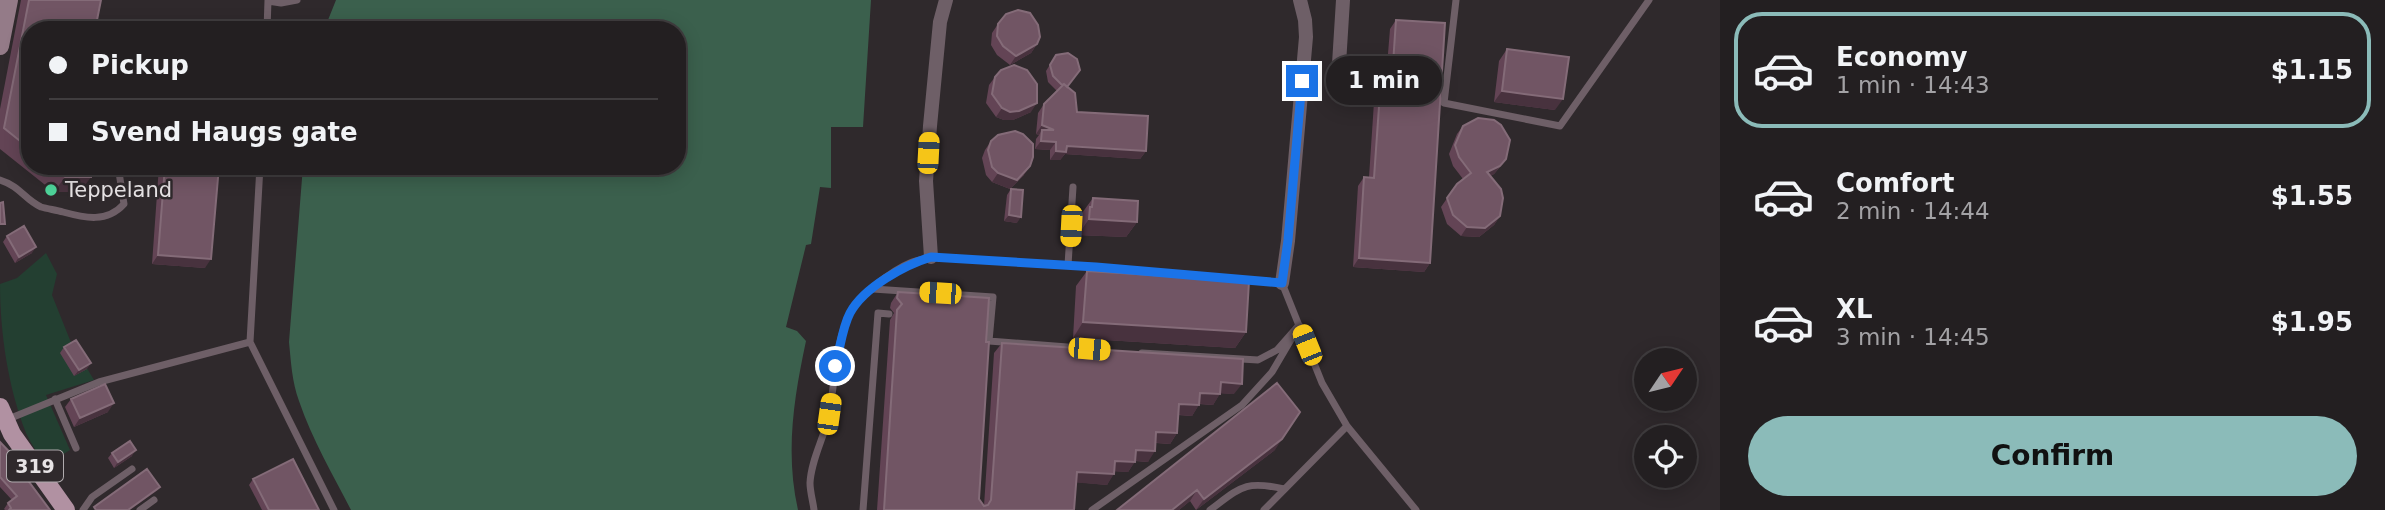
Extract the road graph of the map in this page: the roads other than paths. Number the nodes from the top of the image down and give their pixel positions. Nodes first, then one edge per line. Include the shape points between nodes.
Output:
1 (9, 0) edge
2 (268, 0) edge
3 (297, 0) edge
4 (946, 0) edge
5 (1300, 0) edge
6 (1343, 0) edge
7 (1456, 0) edge
8 (1648, 0) edge
9 (267, 21) edge
10 (0, 46) edge
11 (1338, 80) dead end
12 (119, 175) edge
13 (259, 175) edge
14 (0, 180) edge
15 (1073, 187) dead end
16 (931, 257) junction
17 (1068, 265) junction
18 (1282, 283) junction
19 (873, 289) junction
20 (889, 314) dead end
21 (1299, 325) junction
22 (989, 341) junction
23 (250, 342) junction
24 (1114, 351) edge
25 (1127, 352) edge
26 (988, 354) edge
27 (55, 399) junction
28 (3, 414) edge
29 (1347, 426) junction
30 (76, 448) dead end
31 (132, 469) dead end
32 (1284, 489) junction
33 (154, 500) dead end
34 (66, 510) edge
35 (83, 510) edge
36 (141, 510) edge
37 (334, 510) edge
38 (814, 510) edge
39 (863, 510) edge
40 (1092, 510) edge
41 (1210, 510) edge
42 (1264, 510) edge
43 (1416, 510) edge

1 - 10 main road
2 - 3 lane
2 - 9 lane
4 - 16 street via 940,22 926,181
5 - 18 street via 1306,37
6 - 11 street
7 - 8 lane via 1444,103 1560,125
12 - 14 lane via 124,204 100,218 40,206 13,184
13 - 23 lane
15 - 17 lane
16 - 17 lane
16 - 19 lane via 910,263
17 - 18 lane
18 - 21 lane
19 - 22 lane via 993,297
19 - 38 lane via 849,314 835,366 829,414 810,483
20 - 39 lane via 878,313
21 - 25 lane via 1277,350 1258,360
21 - 29 lane via 1322,383
21 - 40 lane via 1272,372 1242,405
22 - 24 lane
22 - 26 lane
23 - 27 lane via 99,382
23 - 37 lane
27 - 28 lane
27 - 30 lane
28 - 34 main road, 319
29 - 32 lane
29 - 43 lane
31 - 35 lane via 92,497
32 - 41 lane via 1261,484 1239,488
32 - 42 lane
33 - 36 lane

